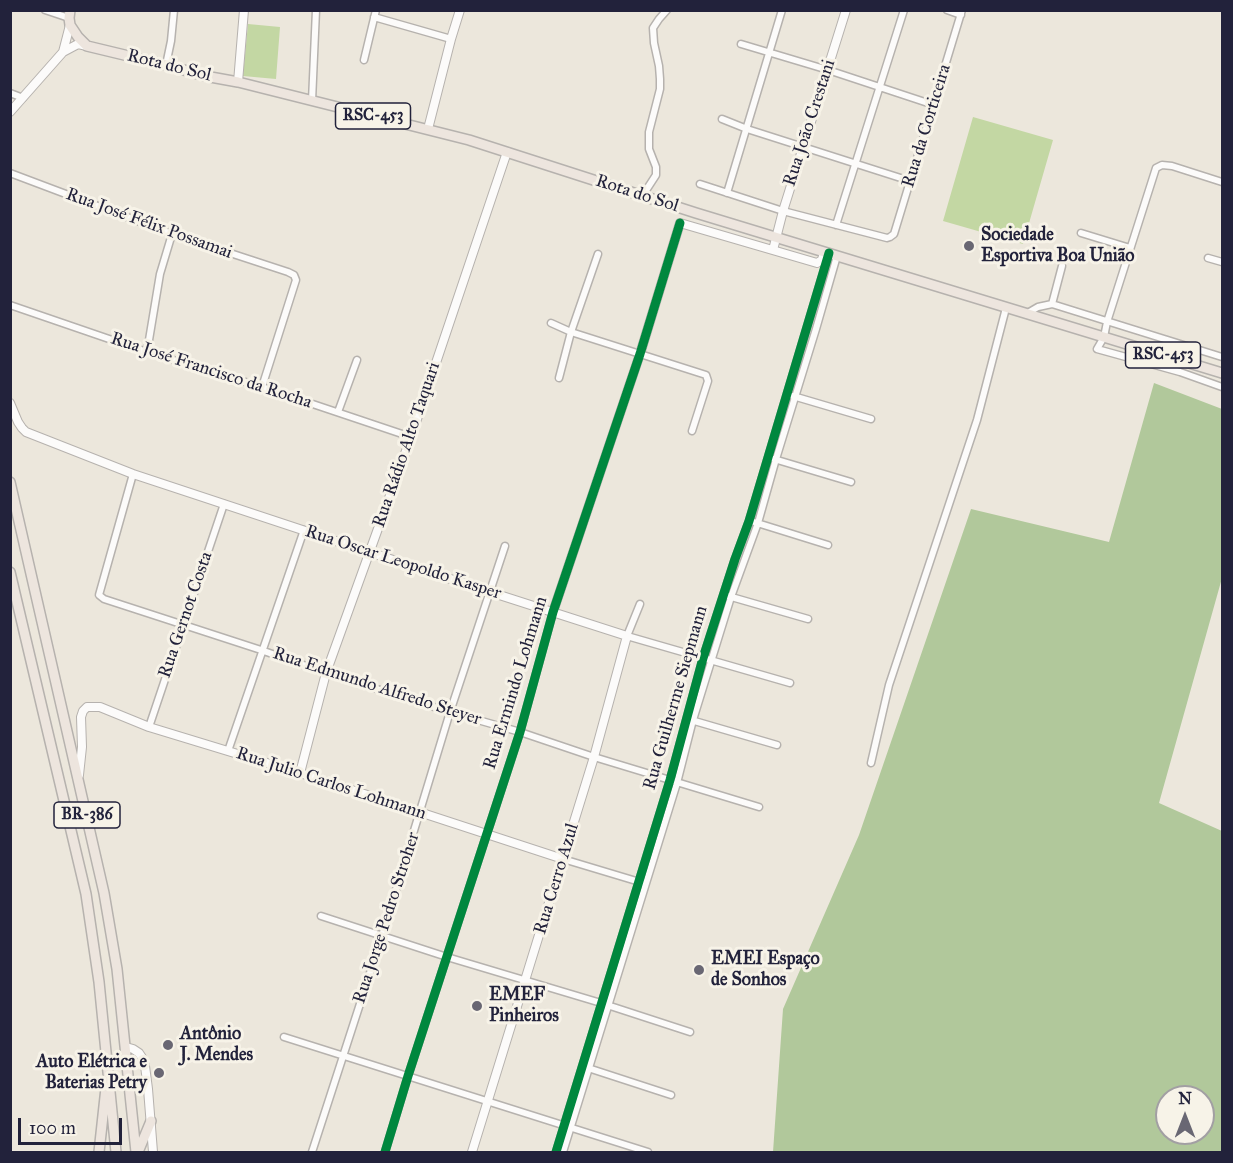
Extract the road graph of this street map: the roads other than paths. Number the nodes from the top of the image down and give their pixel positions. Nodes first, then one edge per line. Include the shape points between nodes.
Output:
1 (45, 10) edge
2 (174, 10) edge
3 (244, 10) edge
4 (316, 10) edge
5 (460, 10) edge
6 (667, 10) edge
7 (782, 10) edge
8 (846, 10) edge
9 (904, 10) edge
10 (947, 10) edge
11 (962, 13) edge
12 (375, 14) edge
13 (70, 18) edge
14 (451, 39) junction
15 (741, 44) dead end
16 (87, 46) junction
17 (63, 52) junction
18 (769, 52) junction
19 (364, 60) dead end
20 (166, 65) junction
21 (828, 70) junction
22 (238, 82) junction
23 (880, 87) junction
24 (10, 93) edge
25 (23, 98) junction
26 (312, 101) junction
27 (934, 105) junction
28 (10, 112) edge
29 (722, 119) dead end
30 (428, 129) junction
31 (747, 129) junction
32 (802, 147) junction
33 (507, 152) junction
34 (856, 164) junction
35 (10, 173) edge
36 (910, 181) junction
37 (1222, 182) edge
38 (700, 184) dead end
39 (727, 193) junction
40 (643, 195) junction
41 (673, 205) junction
42 (783, 212) junction
43 (680, 223) junction
44 (836, 225) junction
45 (1082, 233) dead end
46 (172, 234) junction
47 (777, 237) junction
48 (1130, 248) junction
49 (773, 250) junction
50 (830, 253) junction
51 (598, 254) dead end
52 (1208, 258) dead end
53 (1222, 262) edge
54 (823, 263) junction
55 (834, 266) junction
56 (1062, 266) dead end
57 (1052, 304) junction
58 (10, 305) edge
59 (1006, 308) junction
60 (1026, 314) junction
61 (1107, 321) junction
62 (552, 323) dead end
63 (571, 332) junction
64 (1104, 338) junction
65 (147, 352) junction
66 (640, 354) junction
67 (1222, 357) edge
68 (357, 360) dead end
69 (1222, 373) edge
70 (559, 378) dead end
71 (262, 387) junction
72 (1222, 387) edge
73 (787, 394) junction
74 (795, 396) junction
75 (10, 403) edge
76 (338, 412) junction
77 (871, 419) dead end
78 (692, 431) dead end
79 (411, 437) junction
80 (768, 457) junction
81 (776, 459) junction
82 (133, 474) junction
83 (10, 482) edge
84 (850, 482) dead end
85 (224, 504) junction
86 (749, 521) junction
87 (758, 523) junction
88 (304, 530) junction
89 (828, 545) dead end
90 (505, 546) dead end
91 (370, 552) junction
92 (735, 559) junction
93 (744, 562) junction
94 (10, 572) edge
95 (490, 592) junction
96 (723, 595) junction
97 (731, 597) junction
98 (639, 604) dead end
99 (554, 612) junction
100 (808, 620) dead end
101 (184, 625) junction
102 (627, 636) junction
103 (261, 650) junction
104 (702, 658) junction
105 (711, 661) junction
106 (326, 673) junction
107 (790, 683) dead end
108 (450, 712) junction
109 (689, 719) junction
110 (148, 727) junction
111 (520, 732) junction
112 (777, 745) dead end
113 (228, 751) junction
114 (594, 757) junction
115 (871, 763) dead end
116 (300, 772) junction
117 (79, 779) junction
118 (670, 780) junction
119 (678, 783) junction
120 (759, 807) dead end
121 (420, 812) junction
122 (486, 835) junction
123 (563, 859) junction
124 (643, 883) junction
125 (321, 916) dead end
126 (382, 936) junction
127 (447, 957) junction
128 (526, 982) junction
129 (601, 1003) junction
130 (608, 1006) junction
131 (690, 1032) dead end
132 (284, 1037) dead end
133 (126, 1047) junction
134 (342, 1056) junction
135 (108, 1067) junction
136 (585, 1068) junction
137 (408, 1076) junction
138 (671, 1095) dead end
139 (488, 1103) junction
140 (151, 1121) junction
141 (567, 1127) junction
142 (99, 1152) edge
143 (116, 1152) edge
144 (137, 1152) edge
145 (153, 1152) edge
146 (312, 1152) edge
147 (385, 1152) edge
148 (472, 1152) edge
149 (556, 1152) edge
150 (563, 1152) edge
151 (648, 1152) edge

1 - 13 street
2 - 20 street
3 - 22 street
4 - 26 street
5 - 14 street
6 - 40 street via 653,28 660,89 649,140 656,176
7 - 18 street
8 - 21 street, Rua João Crestani
9 - 23 street
10 - 11 street
11 - 27 street, Rua da Corticeira
12 - 14 street
12 - 19 street
13 - 16 highway via 74,33
13 - 17 street
14 - 30 street
15 - 18 street
16 - 17 street via 74,45
16 - 20 highway, Rota do Sol / RSC-453
17 - 25 street
18 - 21 street
18 - 31 street
20 - 22 highway, Rota do Sol / RSC-453
21 - 23 street
21 - 32 street, Rua João Crestani
22 - 26 highway, Rota do Sol / RSC-453
23 - 27 street
23 - 34 street
24 - 25 street
25 - 28 street
26 - 30 highway, Rota do Sol / RSC-453
27 - 36 street, Rua da Corticeira
29 - 31 street
30 - 33 highway, Rota do Sol / RSC-453
31 - 32 street
31 - 39 street
32 - 34 street
32 - 42 street, Rua João Crestani
33 - 40 highway, Rota do Sol / RSC-453
33 - 79 street, Rua Rádio Alto Taquari
34 - 36 street
34 - 44 street
35 - 46 street, Rua José Félix Possamai
36 - 44 street, Rua da Corticeira via 894,234 887,238
37 - 48 street via 1172,166 1156,168
38 - 39 street
39 - 42 street
40 - 41 highway, Rota do Sol / RSC-453
41 - 43 street
41 - 47 highway, Rota do Sol / RSC-453
42 - 44 street
42 - 47 street, Rua João Crestani
43 - 49 street
43 - 66 street, Rua Ermindo Lohmann
45 - 48 street
46 - 65 street via 160,274
46 - 71 street, Rua José Félix Possamai via 294,275 296,280
47 - 49 street, Rua João Crestani
47 - 50 highway, Rota do Sol / RSC-453
48 - 61 street
49 - 54 street
50 - 54 street
50 - 55 street, Rua Guilherme Siepmann
50 - 59 highway, Rota do Sol / RSC-453
51 - 63 street
52 - 53 street
54 - 55 street
54 - 73 street, Rua Guilherme Siepmann
55 - 74 street, Rua Guilherme Siepmann
56 - 57 street
57 - 60 street
57 - 61 street
58 - 65 street, Rua José Francisco da Rocha
59 - 60 highway, Rota do Sol / RSC-453
59 - 115 street via 977,420 889,685
60 - 64 highway, Rota do Sol / RSC-453
61 - 64 street
61 - 67 street
62 - 63 street
63 - 66 street
63 - 70 street
64 - 69 highway, Rota do Sol / RSC-453
64 - 72 street via 1098,349
65 - 71 street, Rua José Francisco da Rocha
66 - 78 street via 705,375 708,381
66 - 99 street, Rua Ermindo Lohmann
68 - 76 street
71 - 76 street, Rua José Francisco da Rocha
73 - 74 street
73 - 80 street, Rua Guilherme Siepmann
74 - 77 street
74 - 81 street, Rua Guilherme Siepmann
75 - 82 street, Rua Oscar Leopoldo Kasper via 22,428 32,435
76 - 79 street, Rua José Francisco da Rocha
79 - 91 street, Rua Rádio Alto Taquari
80 - 81 street
80 - 86 street, Rua Guilherme Siepmann
81 - 84 street
81 - 87 street, Rua Guilherme Siepmann
82 - 85 street, Rua Oscar Leopoldo Kasper
82 - 101 street, Rua Edmundo Alfredo Steyer via 99,595
83 - 117 highway, BR-386
85 - 88 street, Rua Oscar Leopoldo Kasper
85 - 101 street, Rua Gernot Costa
86 - 87 street
86 - 92 street, Rua Guilherme Siepmann
87 - 89 street
87 - 93 street, Rua Guilherme Siepmann
88 - 91 street, Rua Oscar Leopoldo Kasper
88 - 103 street
90 - 95 street, Rua Jorge Pedro Stroher
91 - 95 street, Rua Oscar Leopoldo Kasper
91 - 106 street, Rua Rádio Alto Taquari
92 - 93 street
92 - 96 street, Rua Guilherme Siepmann
93 - 97 street, Rua Guilherme Siepmann
94 - 135 highway, BR-386 via 86,894
95 - 99 street, Rua Oscar Leopoldo Kasper
95 - 108 street, Rua Jorge Pedro Stroher
96 - 97 street
96 - 104 street, Rua Guilherme Siepmann
97 - 100 street
97 - 105 street, Rua Guilherme Siepmann
98 - 102 street, Rua Cerro Azul
99 - 102 street, Rua Oscar Leopoldo Kasper
99 - 111 street, Rua Ermindo Lohmann
101 - 103 street, Rua Edmundo Alfredo Steyer
101 - 110 street, Rua Gernot Costa
102 - 104 street, Rua Oscar Leopoldo Kasper
102 - 114 street, Rua Cerro Azul
103 - 106 street, Rua Edmundo Alfredo Steyer
103 - 113 street
104 - 105 street, Rua Oscar Leopoldo Kasper
104 - 109 street, Rua Guilherme Siepmann
105 - 107 street, Rua Oscar Leopoldo Kasper
105 - 109 street, Rua Guilherme Siepmann
106 - 108 street, Rua Edmundo Alfredo Steyer
106 - 116 street, Rua Rádio Alto Taquari
108 - 111 street, Rua Edmundo Alfredo Steyer
108 - 121 street, Rua Jorge Pedro Stroher
109 - 112 street
109 - 118 street, Rua Guilherme Siepmann
109 - 119 street, Rua Guilherme Siepmann
110 - 113 street, Rua Julio Carlos Lohmann
110 - 117 street, Rua Julio Carlos Lohmann via 100,707 87,707 81,717
111 - 114 street, Rua Edmundo Alfredo Steyer
111 - 122 street, Rua Ermindo Lohmann
113 - 116 street, Rua Julio Carlos Lohmann
114 - 118 street, Rua Edmundo Alfredo Steyer
114 - 123 street, Rua Cerro Azul
116 - 121 street, Rua Julio Carlos Lohmann
117 - 133 highway, BR-386 via 112,936
118 - 119 street, Rua Edmundo Alfredo Steyer
118 - 124 street, Rua Guilherme Siepmann
119 - 120 street, Rua Edmundo Alfredo Steyer
119 - 124 street, Rua Guilherme Siepmann
121 - 122 street, Rua Julio Carlos Lohmann
121 - 126 street, Rua Jorge Pedro Stroher
122 - 123 street, Rua Julio Carlos Lohmann
122 - 127 street, Rua Ermindo Lohmann
123 - 124 street, Rua Julio Carlos Lohmann
123 - 128 street, Rua Cerro Azul
124 - 129 street, Rua Guilherme Siepmann
124 - 130 street, Rua Guilherme Siepmann
125 - 126 street
126 - 127 street
126 - 134 street, Rua Jorge Pedro Stroher
127 - 128 street
127 - 137 street, Rua Ermindo Lohmann
128 - 129 street
128 - 139 street, Rua Cerro Azul
129 - 130 street
129 - 136 street, Rua Guilherme Siepmann
130 - 131 street
130 - 136 street, Rua Guilherme Siepmann
132 - 134 street
133 - 140 street via 143,1059
133 - 144 highway, BR-386
134 - 137 street
134 - 146 street, Rua Jorge Pedro Stroher
135 - 142 highway
135 - 143 highway, BR-386
136 - 138 street
136 - 141 street, Rua Guilherme Siepmann
137 - 139 street
137 - 147 street, Rua Ermindo Lohmann
139 - 141 street
139 - 148 street, Rua Cerro Azul
140 - 144 highway
140 - 145 street
141 - 149 street, Rua Guilherme Siepmann
141 - 150 street, Rua Guilherme Siepmann
141 - 151 street

